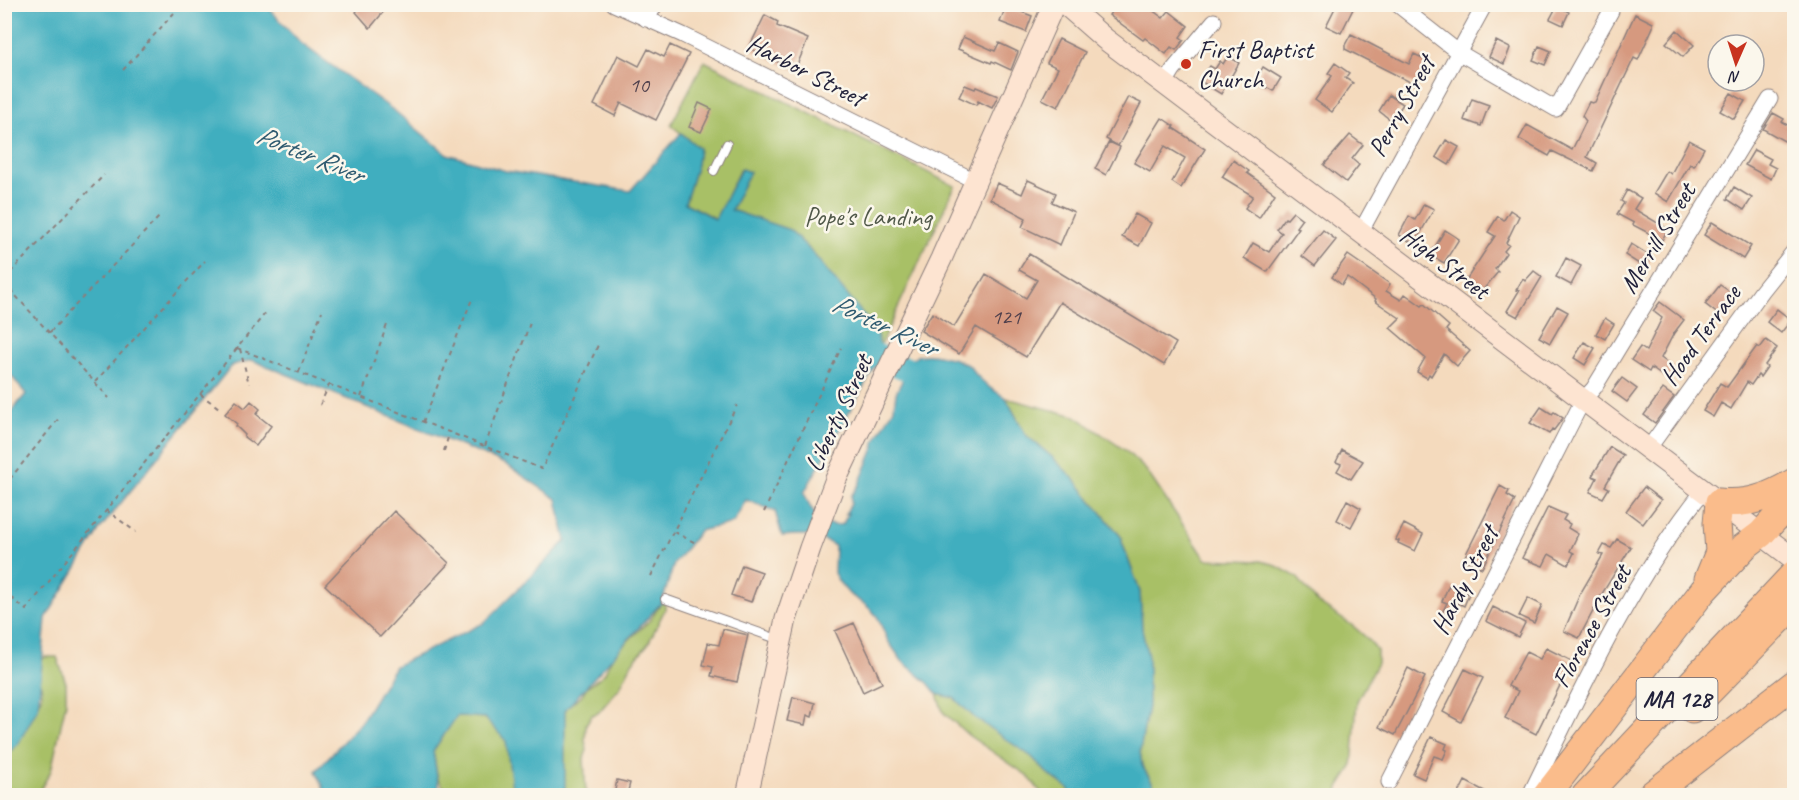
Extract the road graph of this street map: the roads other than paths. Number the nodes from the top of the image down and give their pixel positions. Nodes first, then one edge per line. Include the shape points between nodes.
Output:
1 (614, 4) edge
2 (656, 4) edge
3 (1054, 4) edge
4 (1065, 4) edge
5 (1397, 4) edge
6 (1485, 4) edge
7 (1611, 11) dead end
8 (646, 19) junction
9 (1214, 21) dead end
10 (1458, 52) junction
11 (1165, 83) junction
12 (1770, 99) dead end
13 (727, 144) dead end
14 (714, 171) dead end
15 (975, 182) junction
16 (1361, 231) junction
17 (1794, 250) edge
18 (1583, 400) junction
19 (1648, 448) junction
20 (1794, 482) edge
21 (1711, 496) junction
22 (1794, 498) edge
23 (1761, 534) junction
24 (1794, 559) edge
25 (1794, 574) edge
26 (1703, 591) junction
27 (665, 599) dead end
28 (1783, 607) edge
29 (782, 640) junction
30 (1794, 684) edge
31 (1389, 782) dead end
32 (1539, 794) edge
33 (747, 795) edge
34 (1585, 795) edge
35 (1608, 795) edge
36 (1650, 795) edge

1 - 8 street, Harbor Street
2 - 8 street
3 - 15 main road, Liberty Street
4 - 11 main road, High Street
5 - 10 street
6 - 10 street, Perry Street
7 - 10 street via 1556,109
8 - 15 street, Harbor Street
9 - 11 street
10 - 16 street, Perry Street
11 - 16 main road, High Street
12 - 18 street, Merrill Street via 1594,388
13 - 14 lane
15 - 29 main road, Liberty Street via 836,480
16 - 18 main road, High Street
17 - 19 street, Hood Terrace
18 - 19 main road, High Street
18 - 31 street, Hardy Street
19 - 21 main road, High Street
20 - 21 highway via 1752,502 1736,503
21 - 23 main road, High Street
21 - 26 highway via 1719,552
21 - 32 street, Florence Street via 1687,511 1601,650
22 - 23 highway
23 - 24 main road, High Street
23 - 26 highway
25 - 28 highway, MA 128
26 - 32 highway
27 - 29 lane
28 - 34 highway, MA 128
28 - 35 highway, MA 128
29 - 33 main road, Liberty Street
30 - 36 highway

